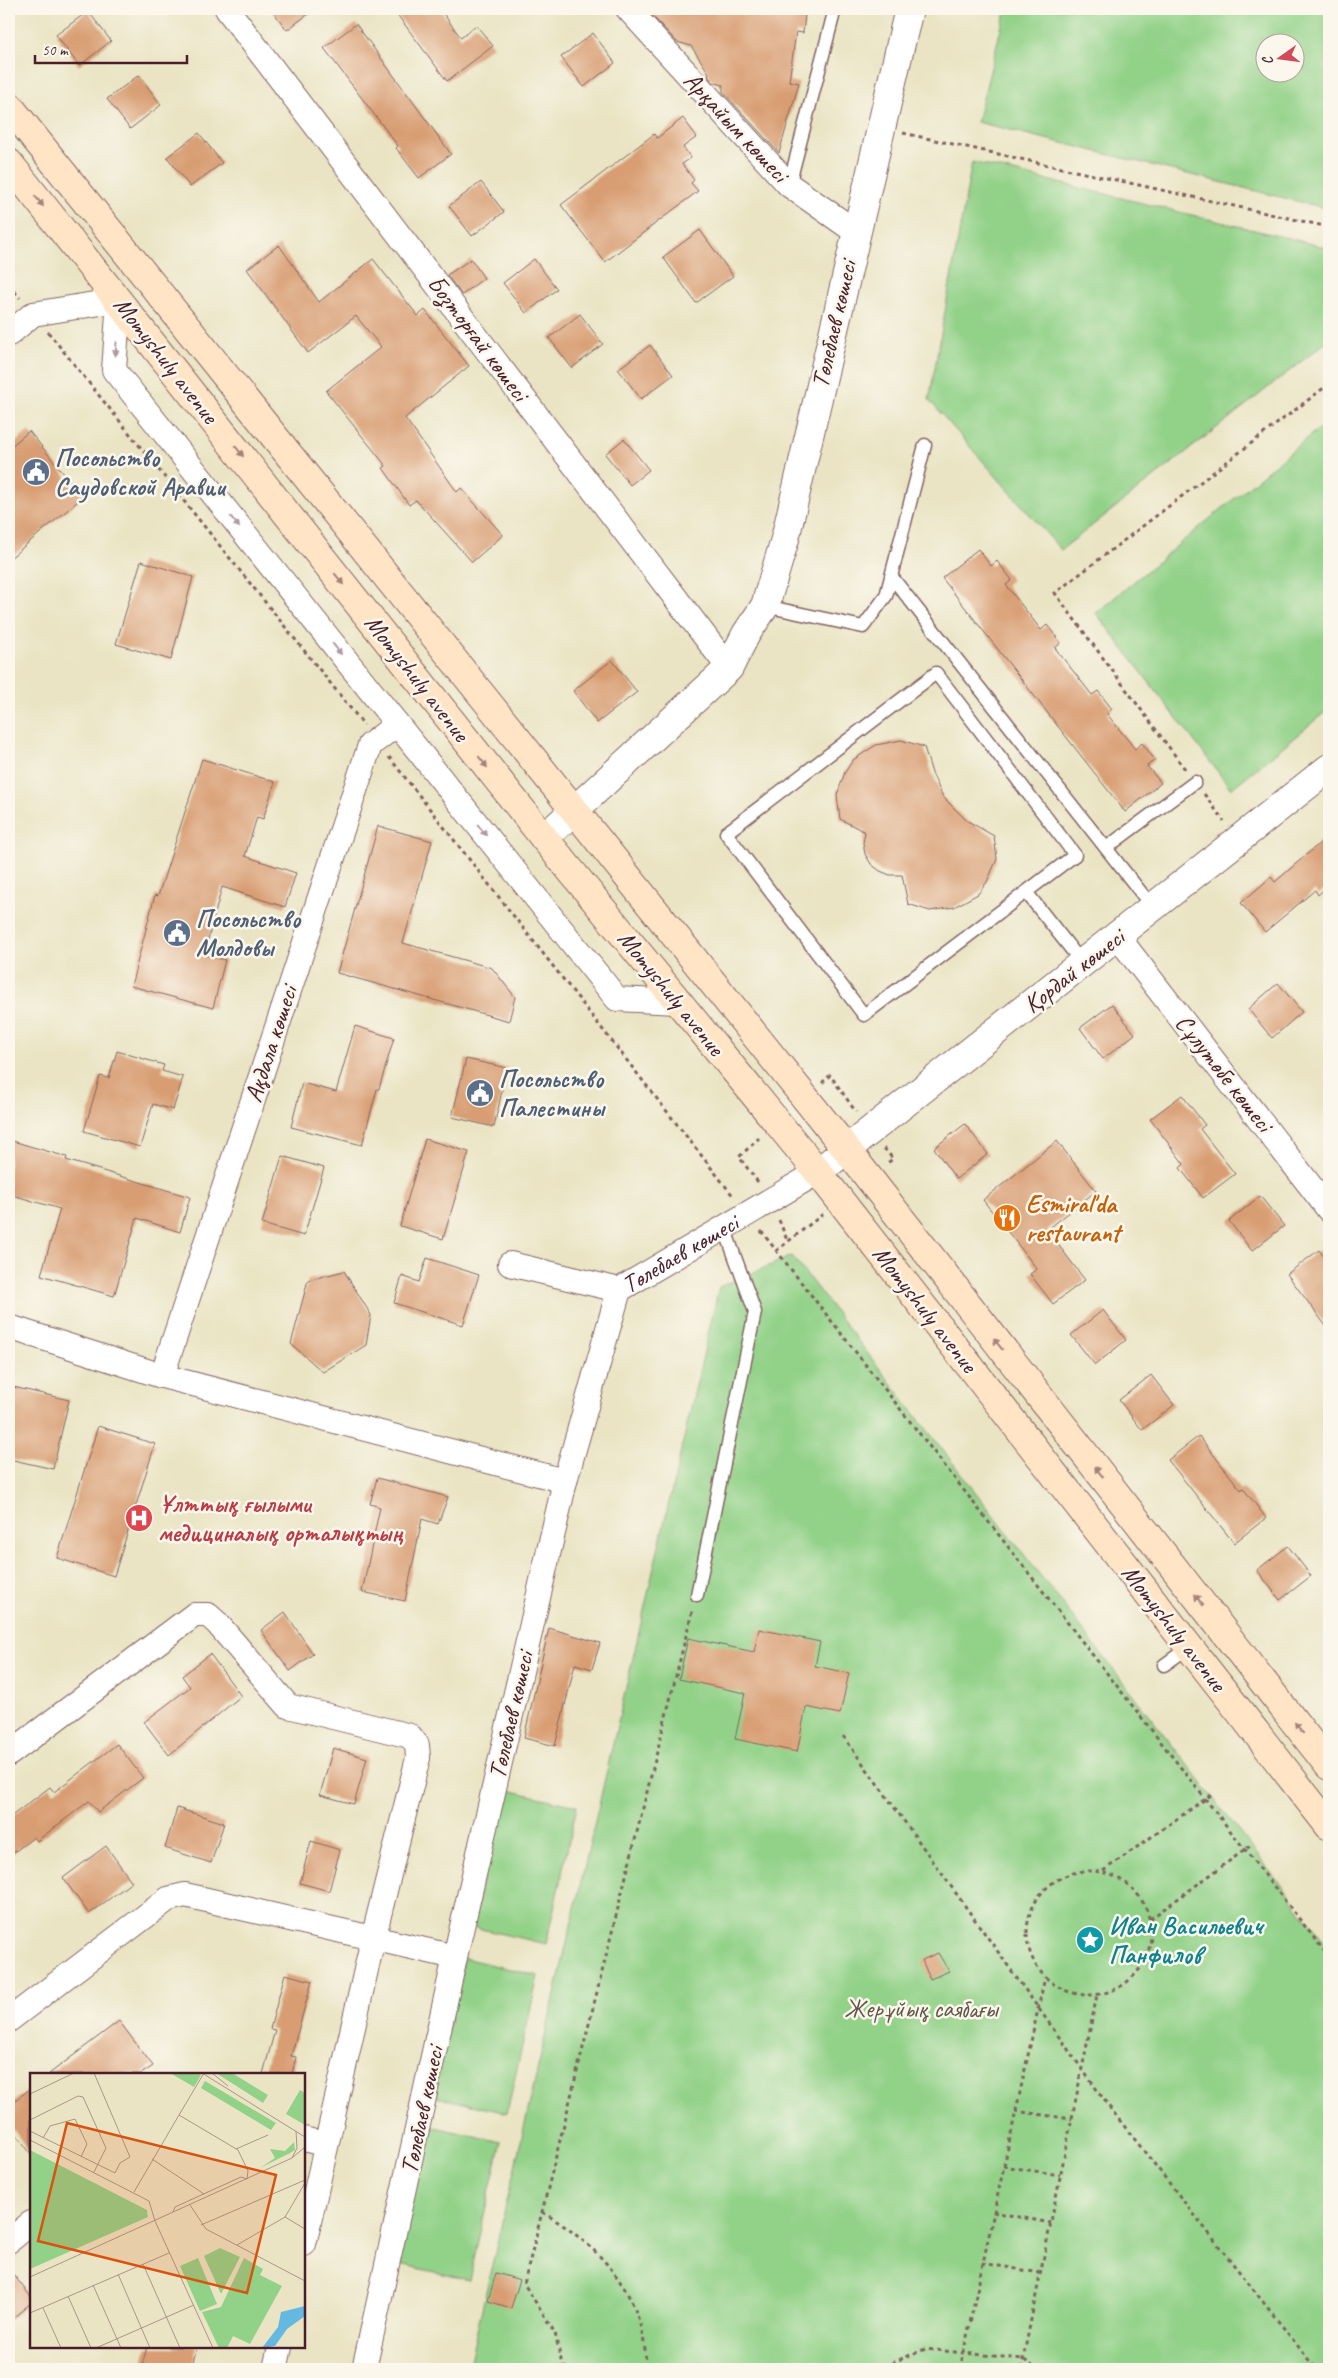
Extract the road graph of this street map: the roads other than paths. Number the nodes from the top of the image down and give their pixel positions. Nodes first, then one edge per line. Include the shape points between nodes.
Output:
1 (227, 9) edge
2 (628, 9) edge
3 (835, 9) edge
4 (909, 9) edge
5 (9, 106) edge
6 (9, 163) edge
7 (789, 185) junction
8 (856, 232) junction
9 (119, 300) junction
10 (9, 334) edge
11 (925, 445) dead end
12 (891, 576) junction
13 (766, 606) junction
14 (729, 668) junction
15 (397, 724) junction
16 (1329, 768) edge
17 (1195, 782) road end
18 (575, 811) junction
19 (544, 838) junction
20 (1106, 848) junction
21 (1026, 892) junction
22 (1154, 909) junction
23 (1118, 937) junction
24 (1083, 964) junction
25 (677, 1002) junction
26 (846, 1150) junction
27 (818, 1172) junction
28 (1321, 1180) edge
29 (1329, 1210) edge
30 (724, 1228) junction
31 (510, 1264) dead end
32 (619, 1290) junction
33 (9, 1327) edge
34 (162, 1376) junction
35 (565, 1481) junction
36 (697, 1595) road end
37 (1189, 1646) junction
38 (1164, 1665) dead end
39 (9, 1754) edge
40 (1329, 1766) edge
41 (1329, 1826) edge
42 (373, 1939) junction
43 (455, 1957) junction
44 (9, 2020) edge
45 (305, 2139) edge
46 (326, 2145) junction
47 (30, 2224) edge
48 (305, 2240) edge
49 (9, 2241) edge
50 (280, 2348) edge
51 (275, 2369) edge
52 (364, 2369) edge

1 - 14 street, Бозторғай көшесі
2 - 7 street, Арқайым көшесі
3 - 7 lane
4 - 8 street, Төлебаев көшесі
5 - 18 main road, Momyshuly avenue
6 -> 9 main road, Momyshuly avenue
7 - 8 street, Арқайым көшесі
8 - 13 street, Төлебаев көшесі via 785,539
9 - 10 street via 33,314
9 -> 15 street via 114,370
9 -> 19 main road, Momyshuly avenue
11 - 12 lane
12 - 13 lane via 886,596 863,627
12 - 20 lane
13 - 14 street, Төлебаев көшесі via 746,634
14 - 18 street
15 -> 25 street via 617,999
15 - 34 street, Ақдала көшесі via 370,745
16 - 22 street, Қордай көшесі
17 - 20 lane
18 - 19 street
18 - 26 main road, Momyshuly avenue
19 - 25 main road, Momyshuly avenue
20 - 22 lane
21 - 21 lane via 1075,856 936,673 726,832 864,1015
21 - 24 lane
22 - 23 street, Қордай көшесі
23 - 24 street, Қордай көшесі
23 - 28 street, Сұлутөбе көшесі
24 - 26 street, Қордай көшесі
25 - 27 main road, Momyshuly avenue
26 - 27 street, Қордай көшесі
40 -> 26 main road, Momyshuly avenue
27 - 30 street, Төлебаев көшесі
27 - 37 main road, Momyshuly avenue
28 - 29 street, Сұлутөбе көшесі
30 - 32 street, Төлебаев көшесі
30 - 36 lane via 755,1312
31 - 32 street
32 - 35 street, Төлебаев көшесі
33 - 34 street
34 - 35 street
35 - 43 street, Төлебаев көшесі
37 - 38 lane
37 - 41 main road, Momyshuly avenue
39 - 42 street via 194,1615 208,1615 288,1706 410,1736 417,1745 418,1758
42 - 43 street
42 - 44 street via 185,1895 168,1898
42 - 46 street
43 - 52 street, Төлебаев көшесі
45 - 46 street
46 - 48 street
47 - 49 street
50 - 51 street

